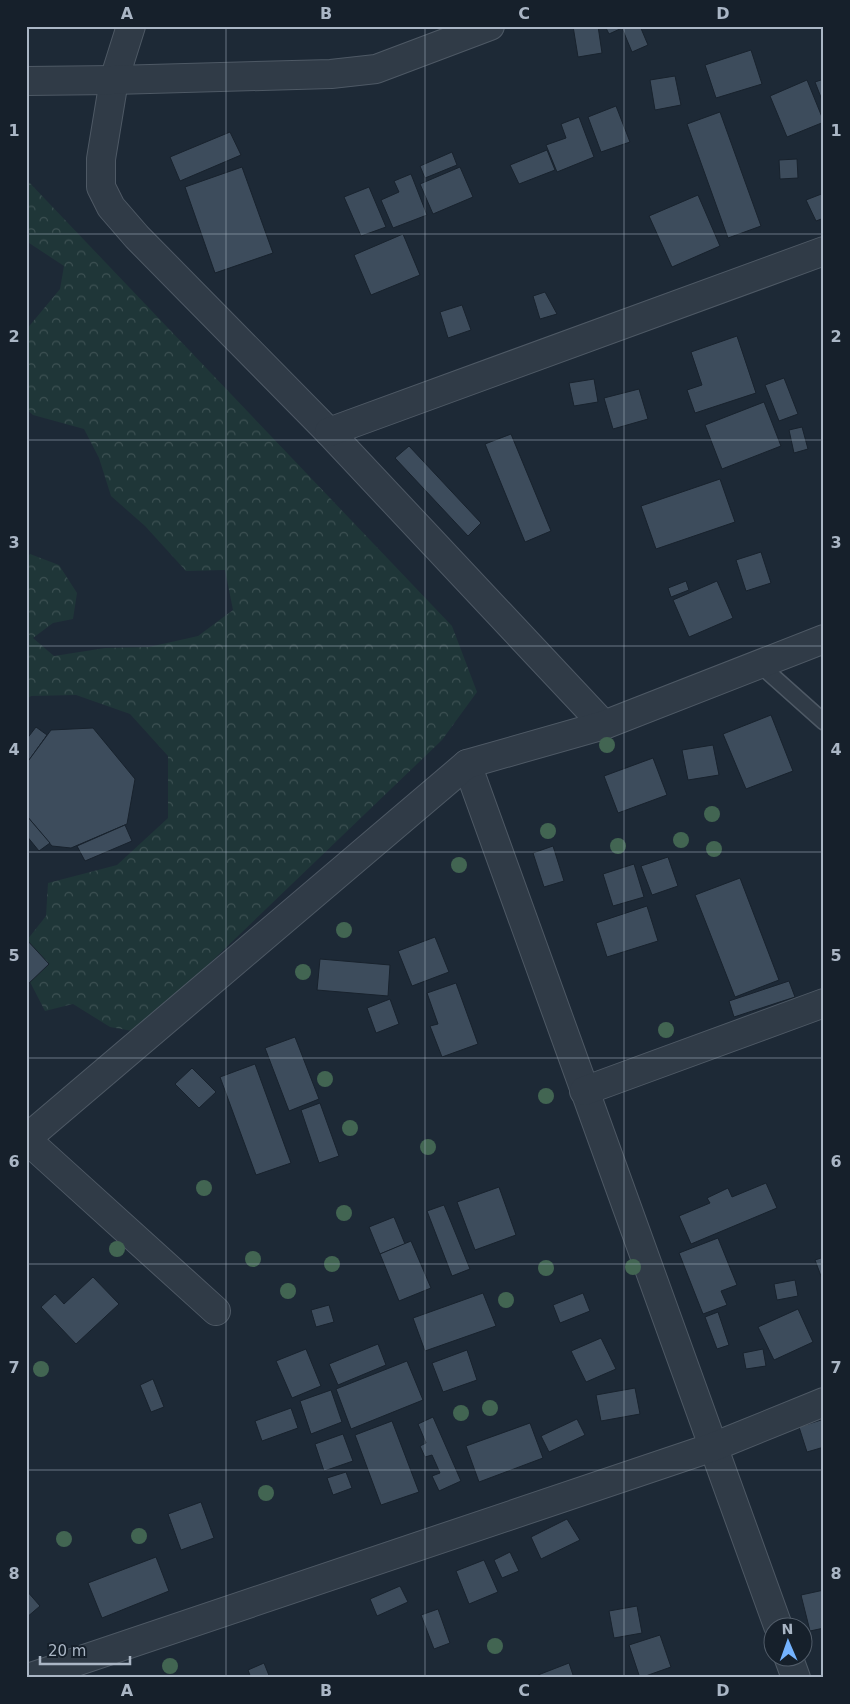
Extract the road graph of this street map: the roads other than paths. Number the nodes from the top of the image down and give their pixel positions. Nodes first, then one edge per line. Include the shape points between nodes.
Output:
1 (131, 26) edge
2 (490, 26) edge
3 (114, 80) junction
4 (26, 81) edge
5 (824, 251) edge
6 (329, 432) junction
7 (824, 639) edge
8 (759, 664) junction
9 (824, 722) edge
10 (604, 725) junction
11 (467, 764) junction
12 (824, 1003) edge
13 (584, 1091) junction
14 (216, 1311) dead end
15 (824, 1402) edge
16 (713, 1447) junction
17 (774, 1616) edge
18 (792, 1666) edge
19 (28, 1678) edge
20 (796, 1678) edge

1 - 3 street
2 - 3 street via 376,69 331,74
3 - 4 street
3 - 6 street via 101,159 101,187 111,207
5 - 6 street
6 - 10 street
7 - 8 street
8 - 9 lane
8 - 10 street
10 - 11 street
11 - 13 street
11 - 14 street via 26,1139
12 - 13 street
13 - 16 street
15 - 16 street
16 - 17 street
16 - 19 street
18 - 20 street

